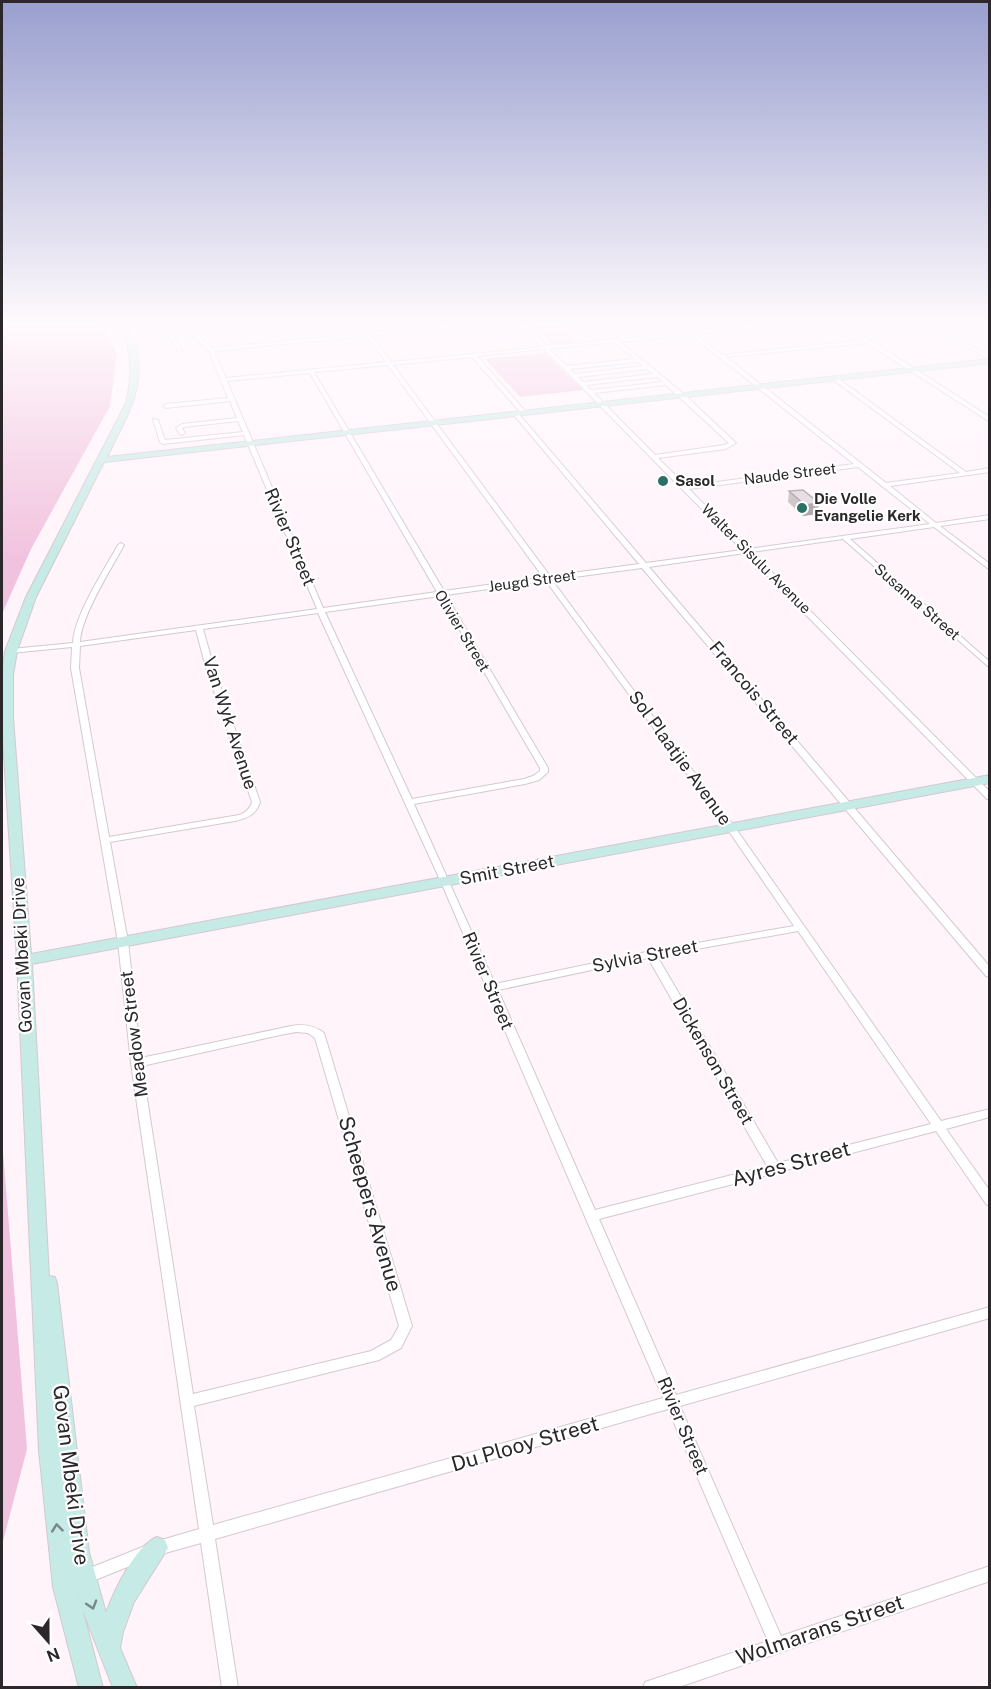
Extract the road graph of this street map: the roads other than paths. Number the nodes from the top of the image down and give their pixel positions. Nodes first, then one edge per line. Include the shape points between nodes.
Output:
1 (130, 402) edge
2 (205, 402) edge
3 (232, 402) edge
4 (329, 402) edge
5 (420, 402) edge
6 (510, 402) edge
7 (601, 402) edge
8 (622, 402) edge
9 (689, 402) edge
10 (780, 402) edge
11 (867, 402) edge
12 (962, 402) edge
13 (603, 404) junction
14 (166, 406) dead end
15 (520, 414) junction
16 (241, 419) junction
17 (155, 420) dead end
18 (990, 420) edge
19 (435, 423) junction
20 (182, 433) dead end
21 (246, 433) junction
22 (347, 434) junction
23 (251, 444) junction
24 (654, 456) junction
25 (101, 459) junction
26 (860, 465) junction
27 (990, 470) edge
28 (964, 473) junction
29 (886, 485) junction
30 (685, 488) junction
31 (990, 517) edge
32 (936, 525) junction
33 (844, 537) junction
34 (122, 545) dead end
35 (746, 550) junction
36 (644, 564) junction
37 (990, 568) edge
38 (548, 579) junction
39 (440, 594) junction
40 (321, 611) junction
41 (199, 627) junction
42 (74, 645) junction
43 (10, 651) junction
44 (990, 666) edge
45 (990, 779) edge
46 (975, 781) junction
47 (990, 797) edge
48 (410, 802) junction
49 (849, 805) junction
50 (731, 828) junction
51 (106, 840) junction
52 (446, 882) junction
53 (800, 928) junction
54 (123, 942) junction
55 (651, 954) junction
56 (24, 960) junction
57 (990, 974) edge
58 (491, 988) junction
59 (136, 1063) junction
60 (990, 1113) edge
61 (936, 1126) junction
62 (776, 1169) junction
63 (990, 1201) edge
64 (592, 1216) junction
65 (41, 1257) junction
66 (990, 1312) edge
67 (187, 1402) junction
68 (672, 1402) junction
69 (206, 1533) junction
70 (157, 1548) junction
71 (990, 1573) edge
72 (84, 1578) junction
73 (64, 1587) junction
74 (777, 1644) junction
75 (108, 1652) junction
76 (91, 1688) edge
77 (125, 1688) edge
78 (230, 1688) edge
79 (651, 1688) edge

1 - 25 main road, Govan Mbeki Drive
2 - 14 street
3 - 16 street, Rivier Street
4 - 22 street, Olivier Street
5 - 19 street, Sol Plaatjie Avenue
6 - 15 street, Francois Street
7 - 13 street, Walter Sisulu Avenue
8 - 13 main road
9 - 24 street via 733,443
10 - 26 street
11 - 28 street
12 - 18 street
13 - 15 main road
13 - 24 street, Walter Sisulu Avenue
15 - 19 main road
15 - 36 street, Francois Street
16 - 20 street via 182,426
16 - 21 street, Rivier Street
17 - 21 street via 163,442
19 - 22 main road
19 - 38 street, Sol Plaatjie Avenue
21 - 23 street, Rivier Street
22 - 23 main road
22 - 39 street, Olivier Street
23 - 25 main road
23 - 40 street, Rivier Street
24 - 30 street, Walter Sisulu Avenue
25 - 43 main road, Govan Mbeki Drive via 31,597
26 - 29 street
26 - 30 street, Naude Street
27 - 28 street
28 - 29 street
29 - 32 street
30 - 35 street, Walter Sisulu Avenue
31 - 32 street, Jeugd Street
32 - 33 street, Jeugd Street
32 - 37 street
33 - 35 street, Jeugd Street
33 - 44 street, Susanna Street
34 - 42 street, Meadow Street via 93,597
35 - 36 street, Jeugd Street
35 - 46 street, Walter Sisulu Avenue
36 - 38 street, Jeugd Street
36 - 49 street, Francois Street
38 - 39 street, Jeugd Street
38 - 50 street, Sol Plaatjie Avenue
39 - 40 street, Jeugd Street
39 - 48 street, Olivier Street via 544,772 525,781
40 - 41 street, Jeugd Street
40 - 48 street, Rivier Street
41 - 42 street, Jeugd Street
41 - 51 street, Van Wyk Avenue via 256,807 250,813 225,820
42 - 43 street, Jeugd Street
42 - 51 street, Meadow Street
43 - 56 main road, Govan Mbeki Drive via 7,718
45 - 46 main road, Smit Street
46 - 47 street, Walter Sisulu Avenue
46 - 49 main road, Smit Street
48 - 52 street, Rivier Street
49 - 50 main road, Smit Street
49 - 57 street, Francois Street
50 - 52 main road, Smit Street
50 - 53 street, Sol Plaatjie Avenue
51 - 54 street, Meadow Street
52 - 54 main road, Smit Street
52 - 58 street, Rivier Street
53 - 55 street, Sylvia Street
53 - 61 street, Sol Plaatjie Avenue
54 - 56 main road, Smit Street
54 - 59 street, Meadow Street
55 - 58 street, Sylvia Street
55 - 62 street, Dickenson Street
56 - 65 main road, Govan Mbeki Drive
58 - 64 street, Rivier Street
59 - 67 street, Meadow Street
59 - 67 street, Scheepers Avenue via 280,1031 309,1029 320,1036 406,1326 396,1344 374,1356
60 - 61 street, Ayres Street
61 - 62 street, Ayres Street
61 - 63 street, Sol Plaatjie Avenue
62 - 64 street, Ayres Street
64 - 68 street, Rivier Street
65 - 72 main road, Govan Mbeki Drive via 50,1295 74,1525
73 -> 65 main road, Govan Mbeki Drive via 49,1451
66 - 68 street, Du Plooy Street
67 - 69 street, Meadow Street
68 - 69 street, Du Plooy Street
68 - 74 street, Rivier Street
69 - 70 street, Du Plooy Street
69 - 78 street
70 - 72 street, Du Plooy Street
70 - 75 main road via 126,1591
71 - 74 street, Wolmarans Street
72 - 73 street, Du Plooy Street
72 -> 75 main road, Govan Mbeki Drive
73 - 76 main road, Govan Mbeki Drive
74 - 79 street, Wolmarans Street
75 - 77 main road, Govan Mbeki Drive

